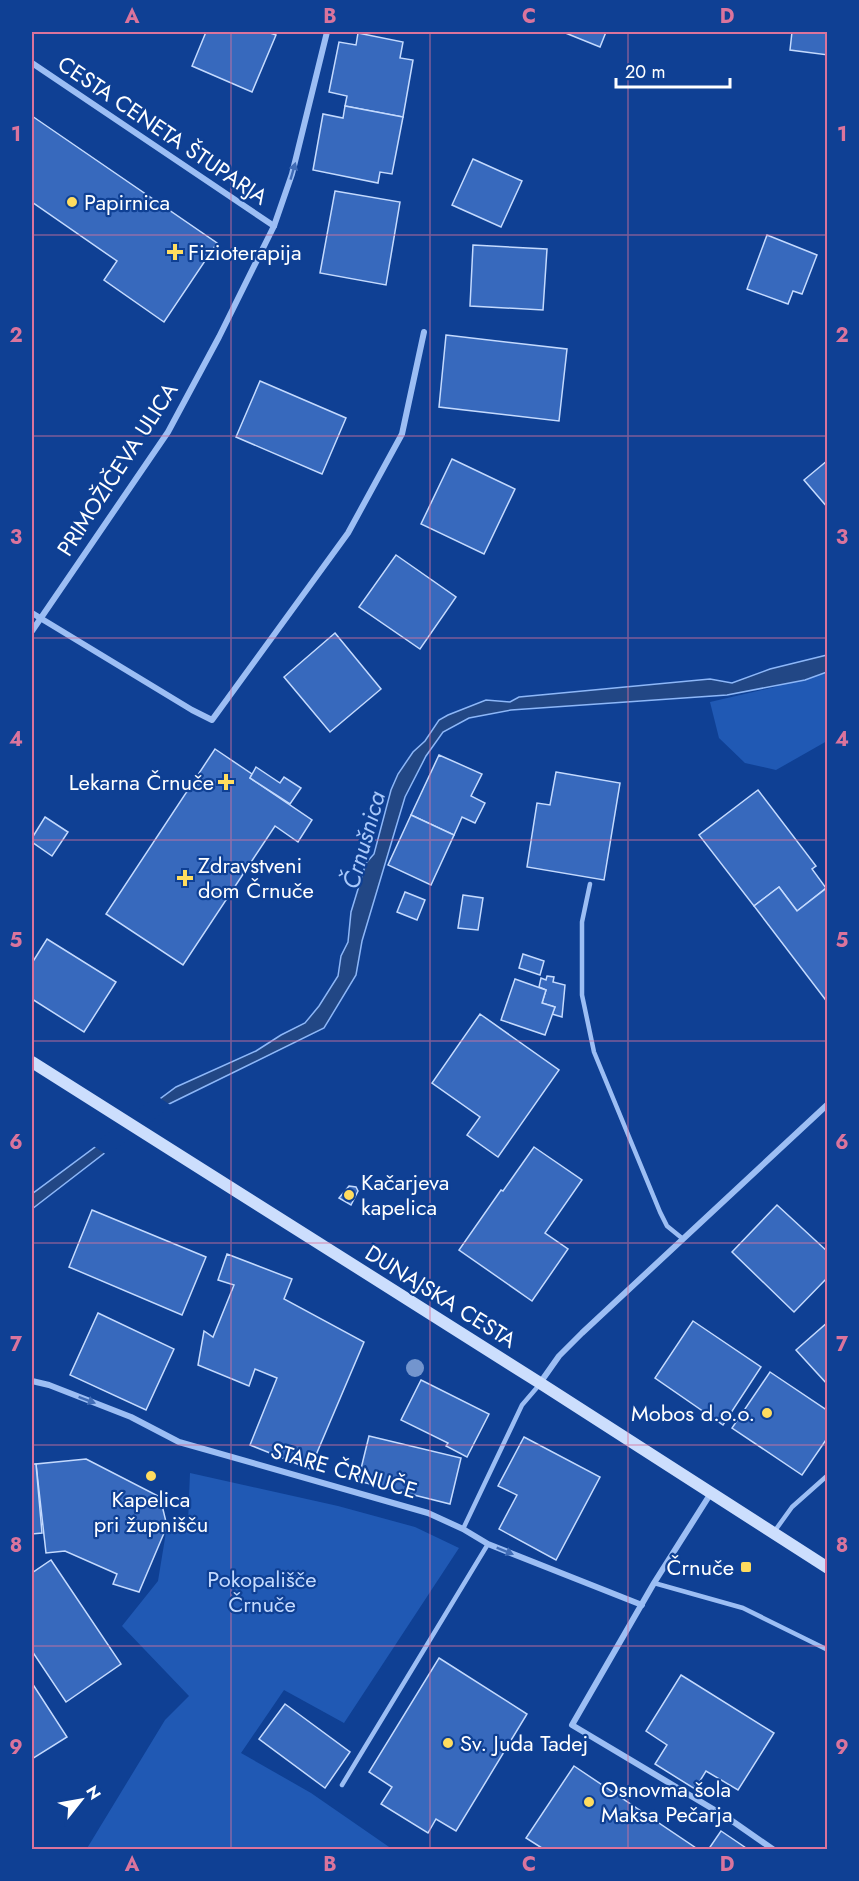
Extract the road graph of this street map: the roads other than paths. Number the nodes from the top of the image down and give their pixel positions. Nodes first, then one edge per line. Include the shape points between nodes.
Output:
1 (327, 32) edge
2 (32, 63) edge
3 (274, 226) junction
4 (424, 332) dead end
5 (32, 613) edge
6 (39, 618) junction
7 (32, 631) edge
8 (590, 884) dead end
9 (32, 1062) edge
10 (828, 1104) edge
11 (683, 1239) junction
12 (32, 1381) edge
13 (540, 1383) junction
14 (828, 1475) edge
15 (711, 1493) junction
16 (463, 1529) junction
17 (774, 1532) junction
18 (488, 1544) junction
19 (828, 1568) edge
20 (654, 1583) junction
21 (642, 1605) junction
22 (828, 1650) edge
23 (342, 1785) dead end
24 (774, 1850) edge

3 -> 1 street, PRIMOŽIČEVA ULICA via 295,163
2 - 3 street, CESTA CENETA ŠTUPARJA
3 - 6 street, PRIMOŽIČEVA ULICA via 168,432
4 - 6 street via 402,434 348,533 212,720
5 - 6 street
6 - 7 street, PRIMOŽIČEVA ULICA
8 - 11 lane via 582,922 582,995 594,1052 660,1212 667,1226
9 - 13 main road, DUNAJSKA CESTA
10 - 11 street
11 - 13 street via 567,1348
12 -> 16 street, STARE ČRNUČE via 131,1418 179,1442 428,1513
13 - 15 main road, DUNAJSKA CESTA
13 - 16 lane via 522,1406
14 - 17 lane via 792,1507
15 - 17 main road, DUNAJSKA CESTA
15 - 20 street
16 - 18 street, STARE ČRNUČE
17 - 19 main road, DUNAJSKA CESTA
18 -> 21 street, STARE ČRNUČE
18 - 23 lane
20 - 21 street
20 - 22 lane via 743,1608
21 - 24 street via 572,1725 728,1818

